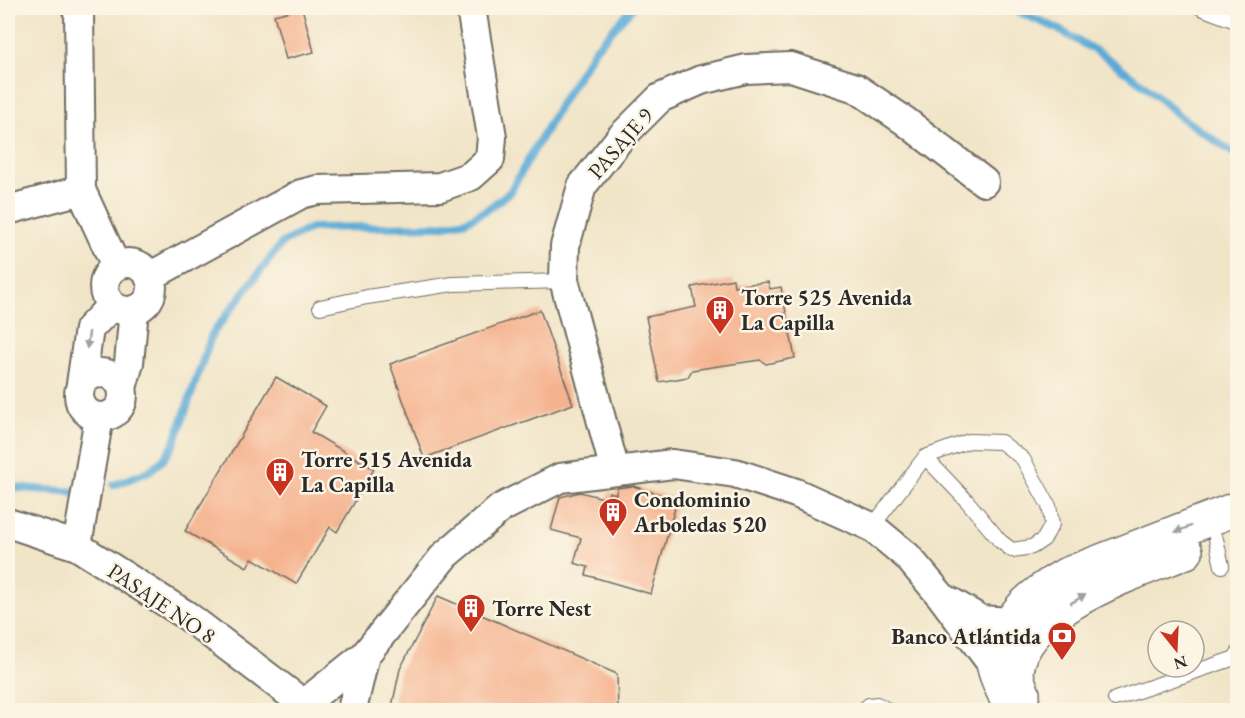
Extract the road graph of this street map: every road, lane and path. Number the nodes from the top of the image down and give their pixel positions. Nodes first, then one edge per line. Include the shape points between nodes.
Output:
1 (76, 8) edge
2 (471, 8) edge
3 (1201, 8) edge
4 (1238, 22) edge
5 (984, 182) dead end
6 (81, 190) junction
7 (8, 210) edge
8 (116, 266) junction
9 (149, 277) junction
10 (564, 281) junction
11 (123, 307) junction
12 (320, 307) dead end
13 (81, 384) junction
14 (122, 388) junction
15 (99, 417) junction
16 (925, 457) junction
17 (615, 471) junction
18 (1238, 508) edge
19 (8, 523) edge
20 (872, 528) junction
21 (1225, 545) edge
22 (78, 546) junction
23 (941, 596) junction
24 (1022, 629) junction
25 (1238, 653) edge
26 (365, 655) junction
27 (994, 667) junction
28 (1115, 699) dead end
29 (301, 708) edge
30 (352, 711) edge
31 (863, 711) edge
32 (888, 711) edge
33 (1011, 711) edge
34 (1029, 711) edge

1 - 6 street
2 - 9 street via 492,137 490,159 471,176 440,187 317,190 301,194
3 - 4 lane
5 - 10 street, PASAJE 9 via 856,88 791,67 746,69 701,80 660,98 621,136 582,186 565,246
6 - 7 street
6 - 8 street
8 - 9 street via 133,264
8 - 11 street via 106,277 104,292
9 - 11 street via 151,294 141,307
10 - 12 lane via 453,284
10 - 17 street, PASAJE 9
11 -> 13 street via 89,329
11 - 14 street via 129,363
13 - 14 street via 92,374 106,373
13 - 15 street via 81,405
14 - 15 street via 118,409
15 - 22 street
16 - 16 lane via 969,441 1001,442 1023,459 1049,506 1052,524 1044,539 1032,547 1012,549 1000,541
16 - 20 lane
17 - 20 street via 672,464 735,473 795,493
17 - 26 street via 560,478 501,508 444,555
18 -> 24 street via 1065,575 1020,608
19 - 22 street, PASAJE NO 8
20 - 23 street via 907,556
24 -> 21 street via 1041,626 1085,595
22 - 29 street, PASAJE NO 8 via 186,615
23 - 24 street via 981,620
23 - 27 street
24 - 27 street via 1001,644
24 - 34 street via 1017,674
25 - 28 lane via 1235,658
26 - 29 street
26 - 30 street
27 - 33 street
31 - 32 lane via 877,704

